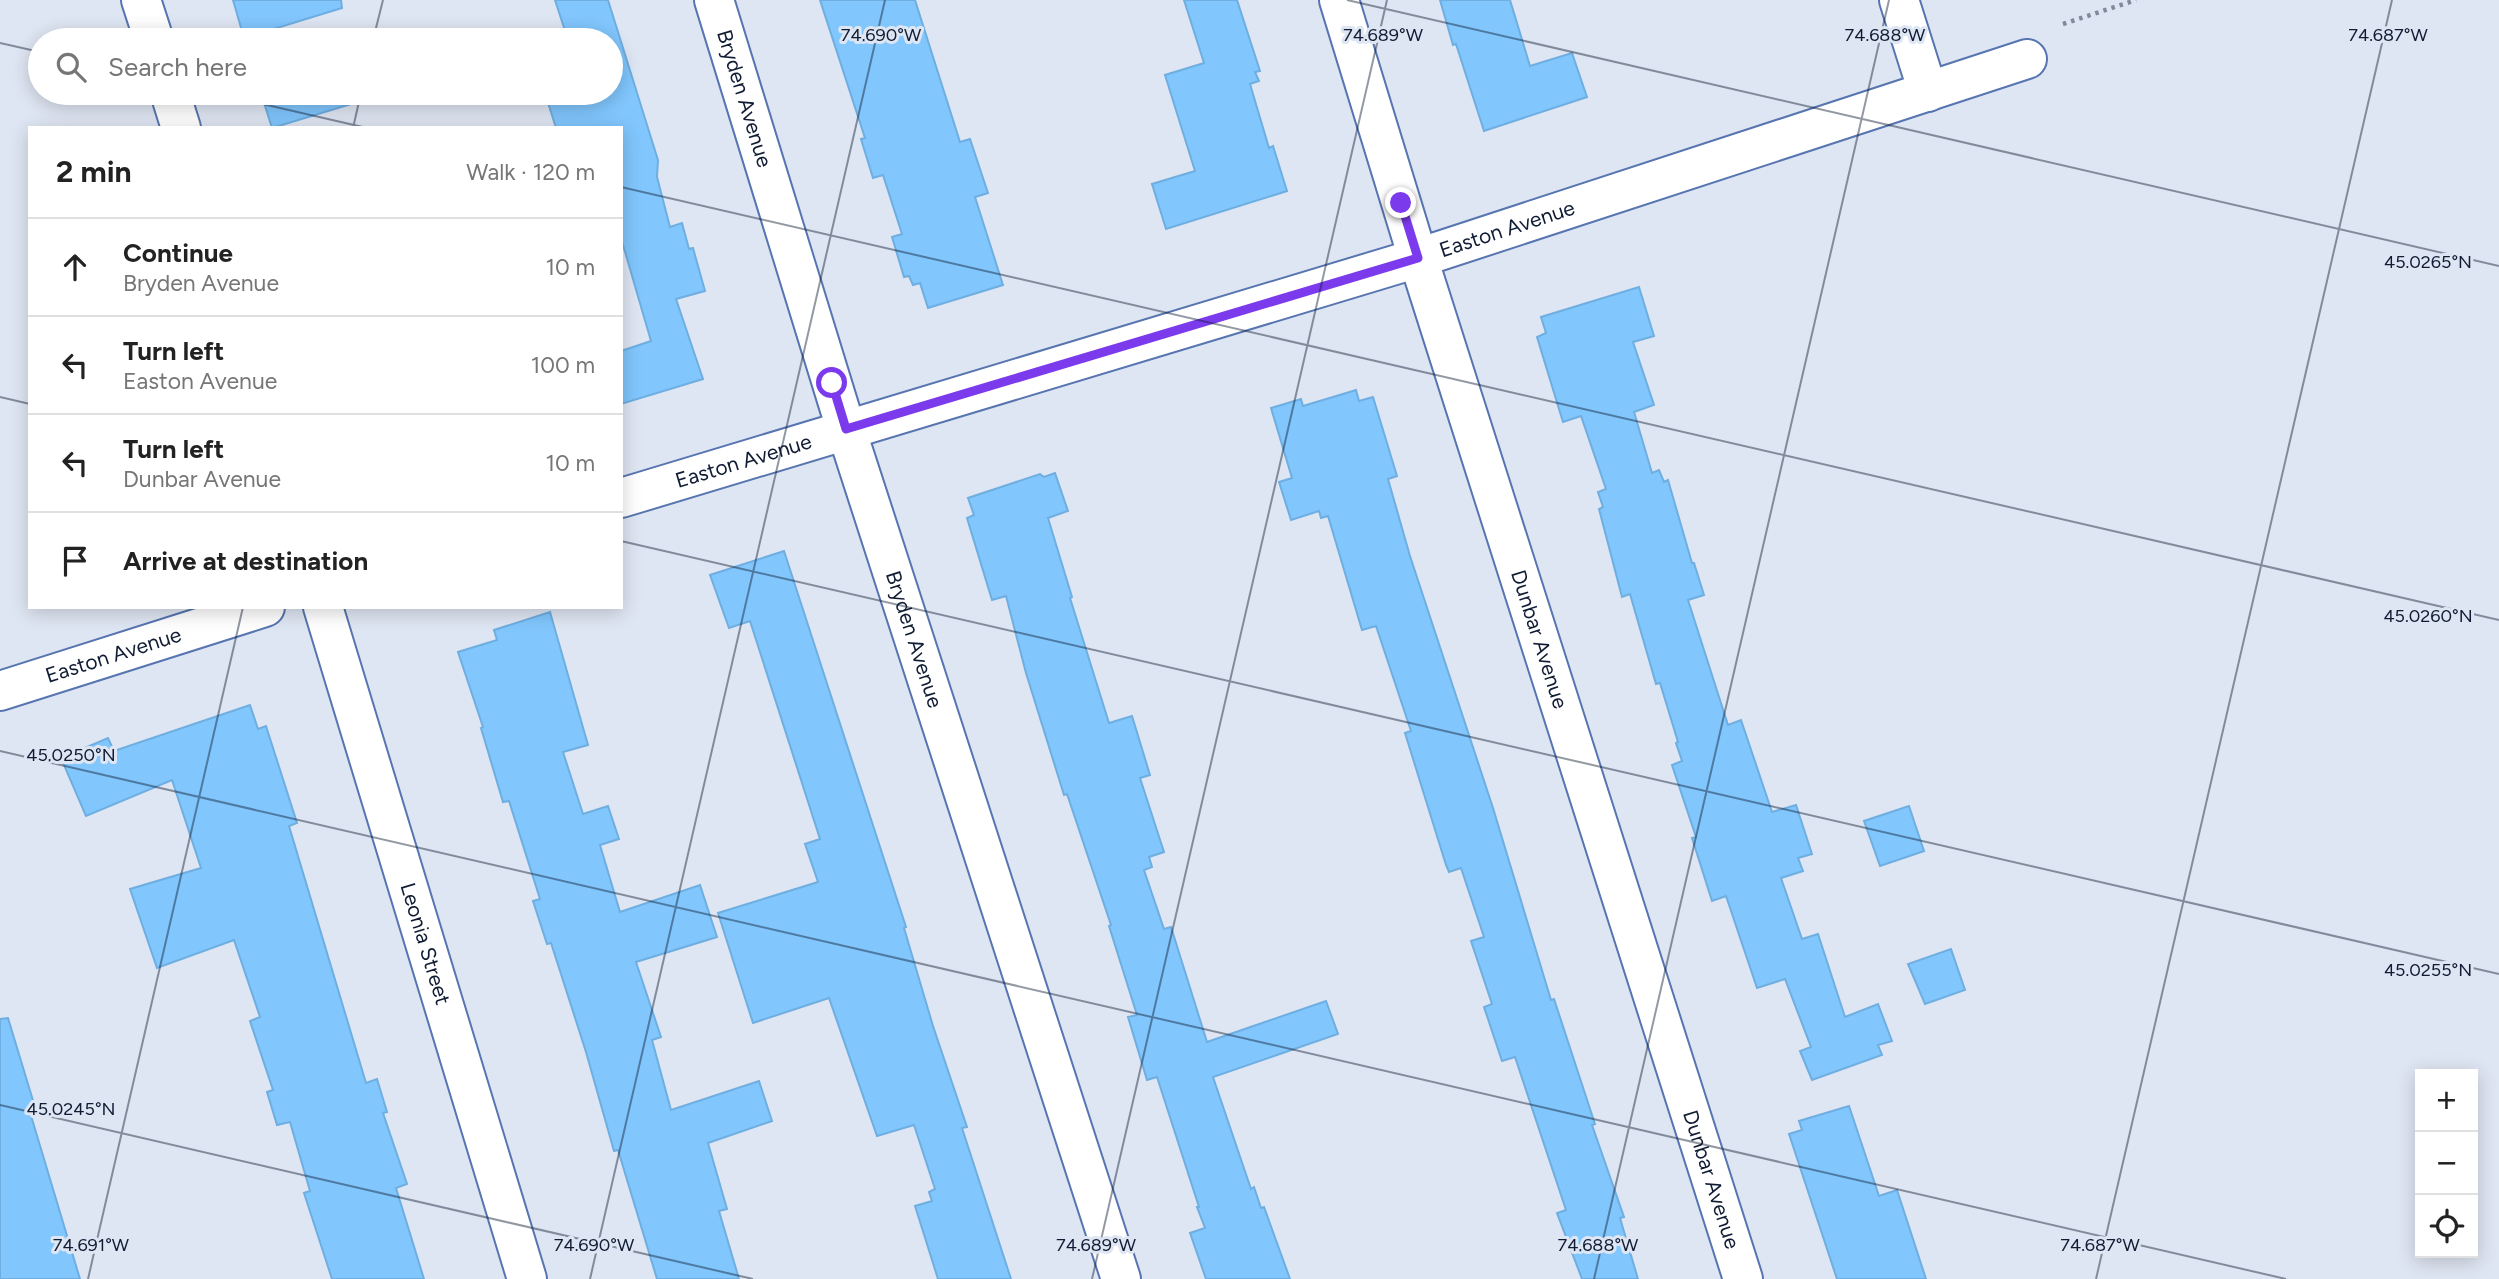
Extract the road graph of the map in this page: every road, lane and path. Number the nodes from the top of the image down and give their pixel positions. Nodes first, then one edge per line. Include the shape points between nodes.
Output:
1 (141, 0) edge
2 (714, 0) edge
3 (1339, 0) edge
4 (1899, 0) edge
5 (2136, 0) edge
6 (2063, 24) dead end
7 (150, 28) edge
8 (2027, 59) dead end
9 (1928, 92) junction
10 (174, 105) edge
11 (180, 126) edge
12 (1418, 258) junction
13 (846, 429) junction
14 (623, 497) edge
15 (259, 609) edge
16 (324, 609) edge
17 (0, 691) edge
18 (527, 1279) edge
19 (1121, 1279) edge
20 (1743, 1279) edge

1 - 7 street
2 - 13 street, Bryden Avenue
3 - 12 street, Dunbar Avenue
4 - 9 street
5 - 6 path
8 - 9 street, Easton Avenue
9 - 12 street, Easton Avenue
10 - 11 street
12 - 13 street, Easton Avenue
12 - 20 street, Dunbar Avenue
13 - 14 street, Easton Avenue
13 - 19 street, Bryden Avenue
15 - 17 street, Easton Avenue
16 - 18 street, Leonia Street

